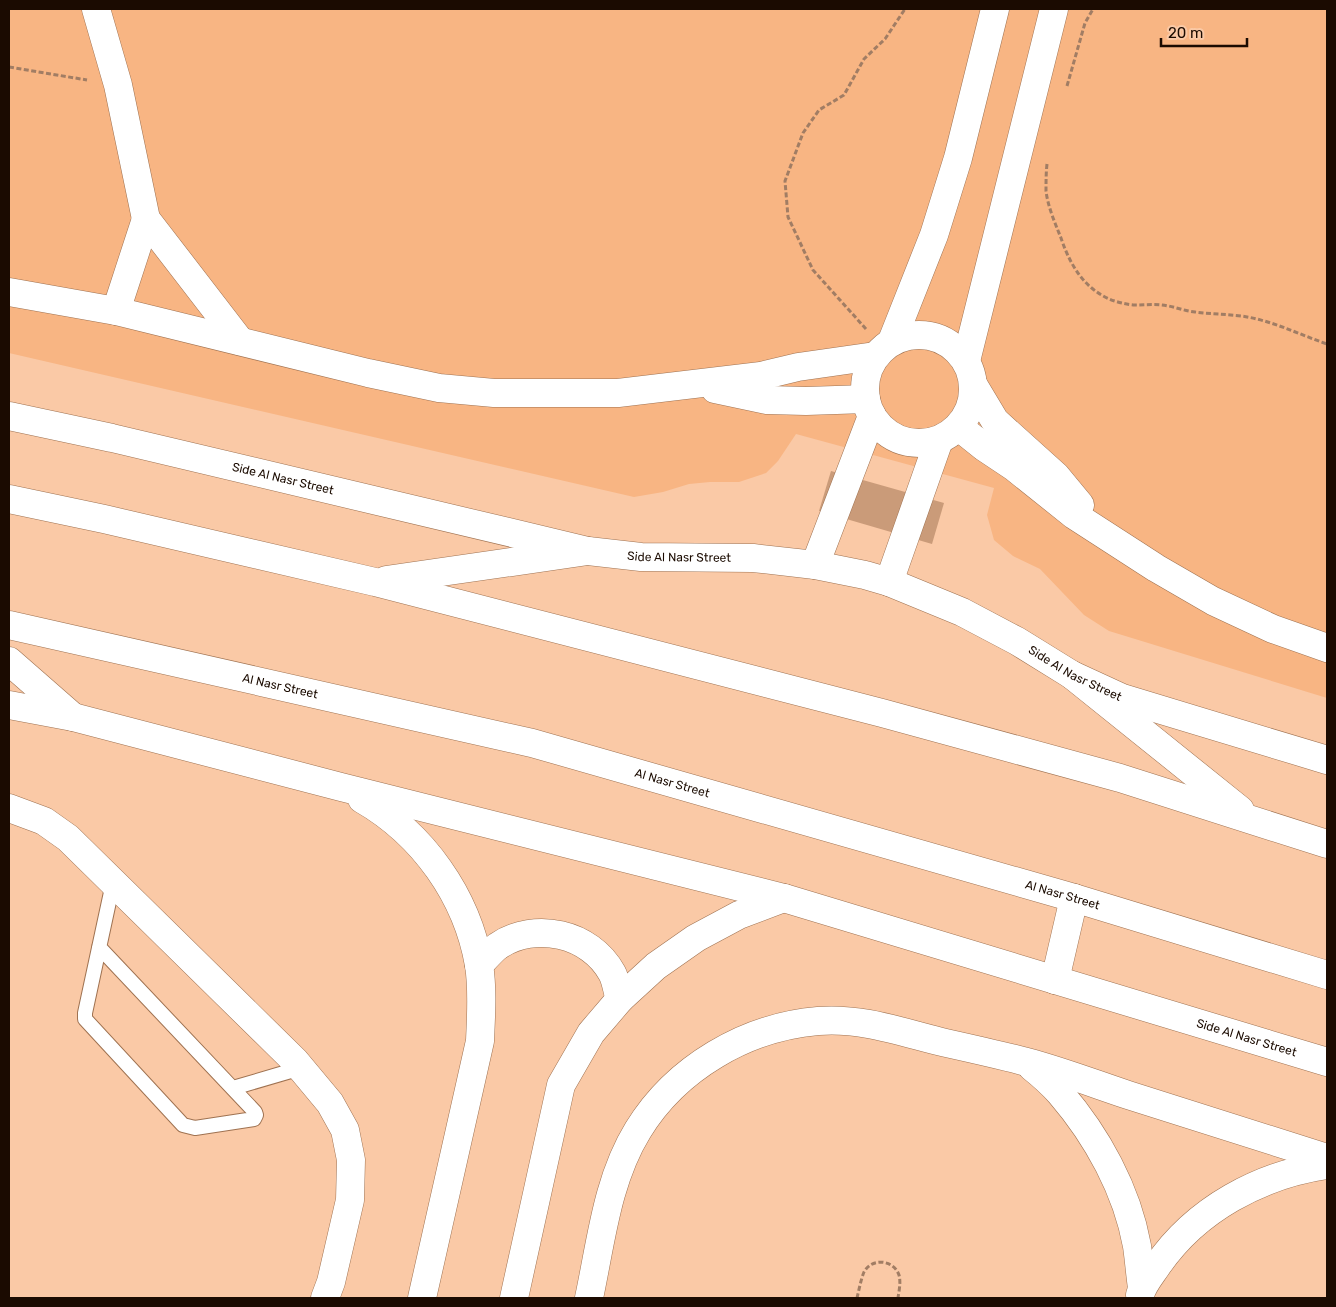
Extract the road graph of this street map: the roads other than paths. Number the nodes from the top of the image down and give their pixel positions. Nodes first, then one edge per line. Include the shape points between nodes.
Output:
1 (96, 9) edge
2 (995, 9) edge
3 (1054, 9) edge
4 (146, 219) junction
5 (9, 292) edge
6 (116, 311) junction
7 (240, 341) junction
8 (884, 348) junction
9 (970, 373) junction
10 (694, 384) junction
11 (869, 408) junction
12 (9, 416) edge
13 (949, 433) junction
14 (9, 498) edge
15 (1101, 531) junction
16 (588, 551) junction
17 (815, 565) junction
18 (375, 582) junction
19 (888, 582) junction
20 (9, 625) edge
21 (1327, 648) edge
22 (9, 661) edge
23 (1072, 675) junction
24 (9, 705) edge
25 (73, 717) junction
26 (1327, 760) edge
27 (341, 787) junction
28 (9, 808) edge
29 (1253, 821) junction
30 (1327, 844) edge
31 (113, 883) junction
32 (784, 898) junction
33 (1074, 898) junction
34 (99, 947) junction
35 (479, 965) junction
36 (1327, 975) edge
37 (1055, 980) junction
38 (620, 999) junction
39 (1028, 1062) junction
40 (1327, 1062) edge
41 (301, 1068) junction
42 (233, 1088) junction
43 (1327, 1158) edge
44 (1327, 1165) edge
45 (1140, 1293) edge
46 (325, 1298) edge
47 (422, 1298) edge
48 (514, 1298) edge
49 (589, 1298) edge

1 - 4 street via 118,85
2 - 8 street via 958,158 934,235
3 - 9 street
4 - 6 street
4 - 7 street
5 - 6 street
6 - 7 street
7 - 10 street via 439,388 494,393 618,393
8 - 9 street via 908,335 925,334 955,348
8 - 10 street via 761,376
8 - 11 street via 868,369 864,384
9 - 13 street via 972,400 968,415
9 - 15 street via 995,421 1056,476
10 - 11 street via 767,400
11 - 13 street via 882,428 894,438 924,443
11 - 17 street
12 - 16 street, Side Al Nasr Street
13 - 15 street via 984,447 1074,515
13 - 19 street
14 - 18 street
15 - 21 street via 1213,601 1273,629
16 - 17 street, Side Al Nasr Street via 641,557 753,558
16 - 18 street
17 - 19 street, Side Al Nasr Street
18 - 29 street via 882,712 1120,778
19 - 23 street, Side Al Nasr Street via 962,612
20 - 33 street, Al Nasr Street via 532,743
22 - 25 street
23 - 26 street, Side Al Nasr Street via 1122,698
23 - 29 street
24 - 25 street, Side Al Nasr Street
25 - 27 street, Side Al Nasr Street
27 - 32 street, Side Al Nasr Street
27 - 35 street via 383,811 417,842 446,878 466,920
28 - 31 street via 44,820 68,838
29 - 30 street
31 - 34 lane
31 - 41 street
32 - 37 street, Side Al Nasr Street
32 - 38 street via 739,915 696,938 656,966
33 - 36 street, Al Nasr Street
33 - 37 street
34 - 42 lane
34 - 42 lane via 85,1019 183,1124 195,1128 254,1119 255,1112
35 - 38 street via 497,946 521,934 547,932 573,938 595,953 612,973
35 - 47 street via 480,1041
37 - 40 street, Side Al Nasr Street
38 - 48 street via 591,1033 562,1085
39 - 43 street
39 - 45 street via 1076,1112 1108,1164 1125,1203 1137,1245
39 - 49 street via 855,1021 782,1026 716,1054 686,1075 638,1130 610,1197
41 - 42 lane
41 - 46 street via 330,1103 345,1130 350,1160 350,1200
44 - 45 street via 1301,1169 1262,1182 1226,1200 1193,1225 1165,1254

